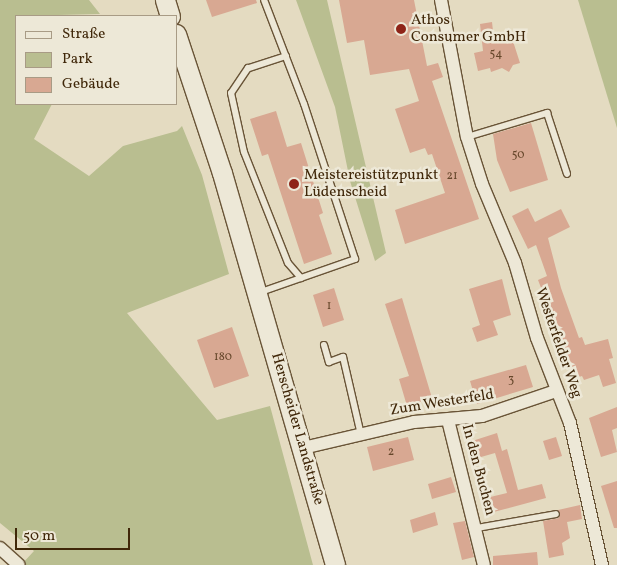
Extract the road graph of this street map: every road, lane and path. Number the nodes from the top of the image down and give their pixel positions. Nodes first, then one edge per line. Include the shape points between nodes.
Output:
1 (164, 0) edge
2 (264, 0) edge
3 (441, 0) edge
4 (170, 15) edge
5 (178, 40) edge
6 (286, 56) junction
7 (468, 137) junction
8 (567, 174) dead end
9 (300, 278) junction
10 (257, 294) junction
11 (324, 345) dead end
12 (556, 391) junction
13 (448, 420) junction
14 (361, 435) junction
15 (303, 448) junction
16 (556, 514) dead end
17 (477, 528) junction
18 (0, 548) edge
19 (20, 565) edge
20 (335, 565) edge
21 (484, 565) edge
22 (602, 565) edge

1 - 4 main road
2 - 6 lane
3 - 7 street, Westerfelder Weg
5 - 10 main road, Herscheider Landstraße
6 - 9 lane via 248,68 231,93 244,152 288,263
6 - 9 lane via 355,259
7 - 8 lane via 547,113
7 - 12 street, Westerfelder Weg via 482,184 515,263
9 - 10 lane
10 - 15 main road, Herscheider Landstraße
11 - 14 lane via 329,362 343,357
12 - 13 street, Zum Westerfeld via 482,416
12 - 22 street, Westerfelder Weg via 570,422
13 - 14 street, Zum Westerfeld via 414,422
13 - 17 street, In den Buchen
14 - 15 street, Zum Westerfeld
15 - 20 main road, Herscheider Landstraße
16 - 17 lane, In den Buchen
17 - 21 street, In den Buchen
18 - 19 street

